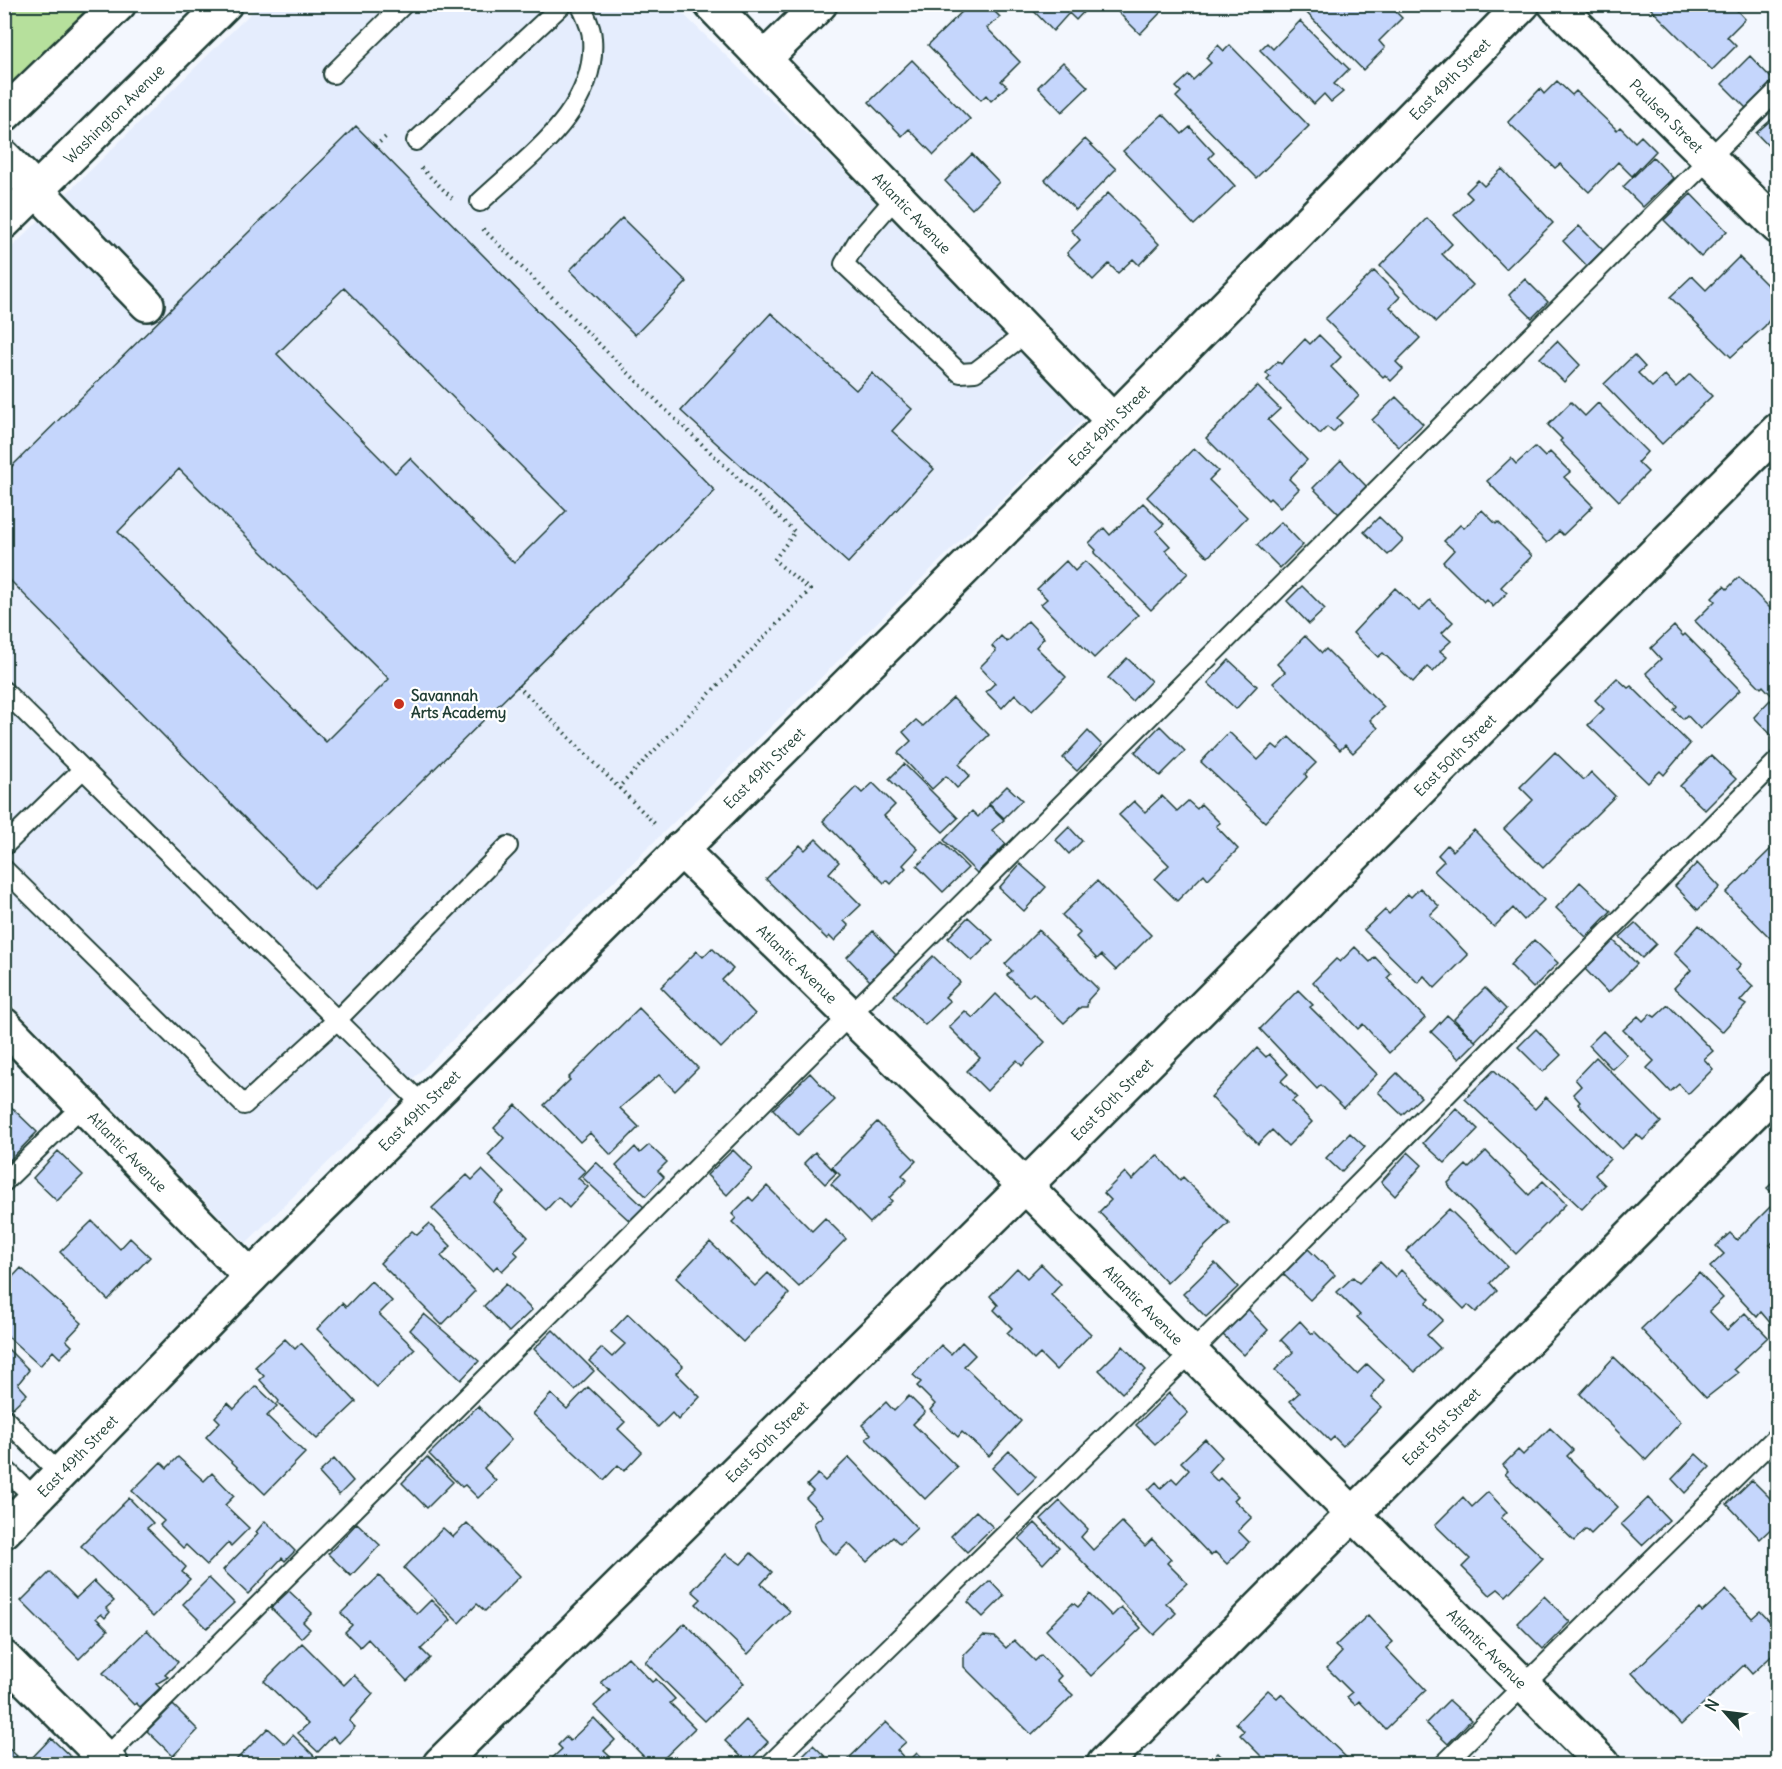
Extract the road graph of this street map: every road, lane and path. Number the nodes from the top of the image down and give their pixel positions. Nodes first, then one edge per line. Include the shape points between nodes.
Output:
1 (119, 4) edge
2 (225, 4) edge
3 (404, 4) edge
4 (563, 4) edge
5 (711, 4) edge
6 (820, 4) edge
7 (1523, 4) edge
8 (1555, 4) edge
9 (582, 6) edge
10 (765, 58) junction
11 (333, 74) dead end
12 (1778, 90) edge
13 (4, 115) edge
14 (416, 141) dead end
15 (397, 143) dead end
16 (375, 146) dead end
17 (4, 157) edge
18 (1709, 159) junction
19 (413, 160) dead end
20 (37, 191) junction
21 (897, 196) junction
22 (455, 201) dead end
23 (480, 202) dead end
24 (4, 222) edge
25 (481, 226) dead end
26 (1778, 227) edge
27 (147, 304) dead end
28 (1028, 332) junction
29 (1113, 421) junction
30 (1778, 430) edge
31 (518, 686) dead end
32 (4, 691) edge
33 (1778, 760) edge
34 (82, 770) junction
35 (619, 787) junction
36 (4, 846) edge
37 (508, 846) dead end
38 (680, 849) junction
39 (4, 869) edge
40 (850, 1015) junction
41 (337, 1020) junction
42 (4, 1025) edge
43 (1778, 1088) edge
44 (83, 1105) junction
45 (423, 1105) junction
46 (4, 1182) edge
47 (1025, 1186) junction
48 (251, 1277) junction
49 (1191, 1353) junction
50 (4, 1418) edge
51 (1778, 1435) edge
52 (4, 1468) edge
53 (60, 1474) junction
54 (36, 1499) junction
55 (1352, 1515) junction
56 (4, 1531) edge
57 (4, 1658) edge
58 (1524, 1685) junction
59 (105, 1762) edge
60 (440, 1764) edge
61 (770, 1764) edge
62 (1104, 1764) edge
63 (1444, 1764) edge
64 (1603, 1764) edge

1 - 13 street
2 - 20 street, Washington Avenue
3 - 11 lane
4 - 14 lane
5 - 10 street, Atlantic Avenue
6 - 10 street
7 - 29 street, East 49th Street
8 - 18 street, Paulsen Street
9 - 23 lane via 592,37 591,63 574,109
10 - 21 street, Atlantic Avenue
12 - 18 lane
15 - 16 path via 388,135
17 - 20 street
18 - 26 street, Paulsen Street
18 - 40 lane
19 - 22 path
20 - 24 street, Washington Avenue
20 - 27 street
21 - 28 street, Atlantic Avenue
21 - 28 lane via 857,242 844,264 960,373 975,372
25 - 35 path via 795,532 774,560 810,590
28 - 29 street, Atlantic Avenue
29 - 38 street, East 49th Street
30 - 47 street, East 50th Street
31 - 35 path
32 - 34 lane
33 - 49 lane
34 - 36 lane
34 - 41 lane
35 - 38 path
37 - 41 lane
38 - 40 street, Atlantic Avenue
38 - 45 street, East 49th Street
39 - 41 lane via 244,1105
40 - 47 street, Atlantic Avenue
40 - 59 lane
41 - 45 lane
42 - 44 street, Atlantic Avenue
43 - 55 street, East 51st Street
44 - 46 lane
44 - 48 street, Atlantic Avenue
45 - 48 street, East 49th Street
47 - 49 street, Atlantic Avenue
47 - 60 street, East 50th Street
48 - 53 street, East 49th Street
49 - 55 street, Atlantic Avenue
49 - 61 lane
50 - 53 lane
51 - 58 lane
52 - 54 lane
53 - 54 street, East 49th Street
54 - 56 street, East 49th Street
55 - 58 street, Atlantic Avenue
55 - 62 street, East 51st Street
57 - 59 street
58 - 63 lane
58 - 64 street, Atlantic Avenue

